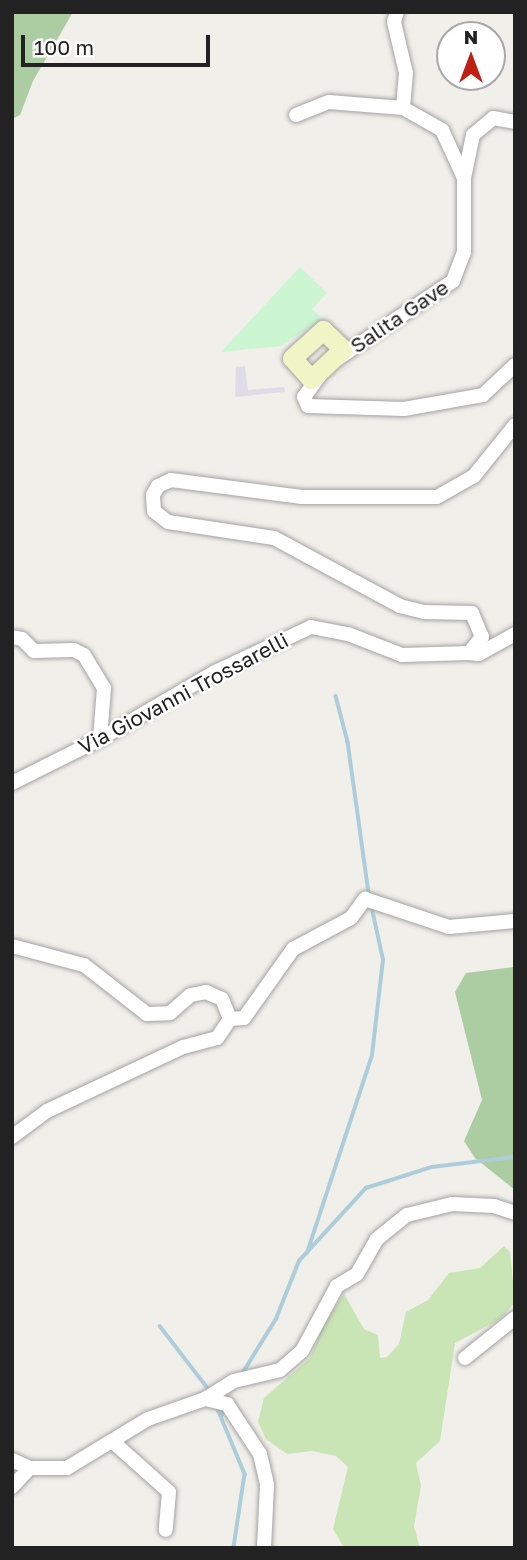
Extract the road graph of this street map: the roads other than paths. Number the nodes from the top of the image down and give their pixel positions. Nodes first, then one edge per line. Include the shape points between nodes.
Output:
1 (397, 12) edge
2 (403, 108) junction
3 (296, 115) dead end
4 (515, 122) edge
5 (464, 178) junction
6 (515, 365) edge
7 (515, 425) edge
8 (515, 634) edge
9 (12, 637) edge
10 (469, 653) junction
11 (100, 739) junction
12 (12, 783) edge
13 (515, 921) edge
14 (12, 946) edge
15 (230, 1018) junction
16 (12, 1137) edge
17 (515, 1213) edge
18 (515, 1318) edge
19 (466, 1358) dead end
20 (205, 1399) junction
21 (112, 1441) junction
22 (12, 1460) edge
23 (30, 1468) junction
24 (12, 1487) edge
25 (166, 1530) dead end
26 (264, 1548) edge

1 - 2 street via 394,22 406,73
2 - 3 street via 329,102
2 - 5 street, Salita Gave via 442,130
4 - 5 street via 493,118 473,135
5 - 6 street, Salita Gave via 464,252 453,281 351,347 311,382 303,400 312,408 327,409 444,405 491,391
7 - 10 street via 474,476 438,497 302,497 171,480 158,486 153,495 155,512 168,522 274,538 400,606 424,612 465,609 472,613 482,637
8 - 10 street, Via Giovanni Trossarelli via 479,654
9 - 11 street via 40,652 74,650 84,655 104,688
10 - 11 street, Via Giovanni Trossarelli via 402,655 348,634 310,627 215,672
11 - 12 street, Via Giovanni Trossarelli
13 - 15 street via 449,927 365,899 351,918 293,949 244,1018
14 - 15 street via 84,965 147,1014 170,1013 191,995 206,992 222,999
15 - 16 street via 217,1038 183,1047 47,1111
17 - 20 street via 494,1206 452,1204 397,1221 377,1239 356,1274 330,1295 302,1351 280,1370 223,1387
18 - 19 street
20 - 21 street via 148,1419
20 - 26 street via 228,1404 265,1471
21 - 23 street via 66,1468
21 - 25 street via 169,1492
22 - 23 street
23 - 24 street

